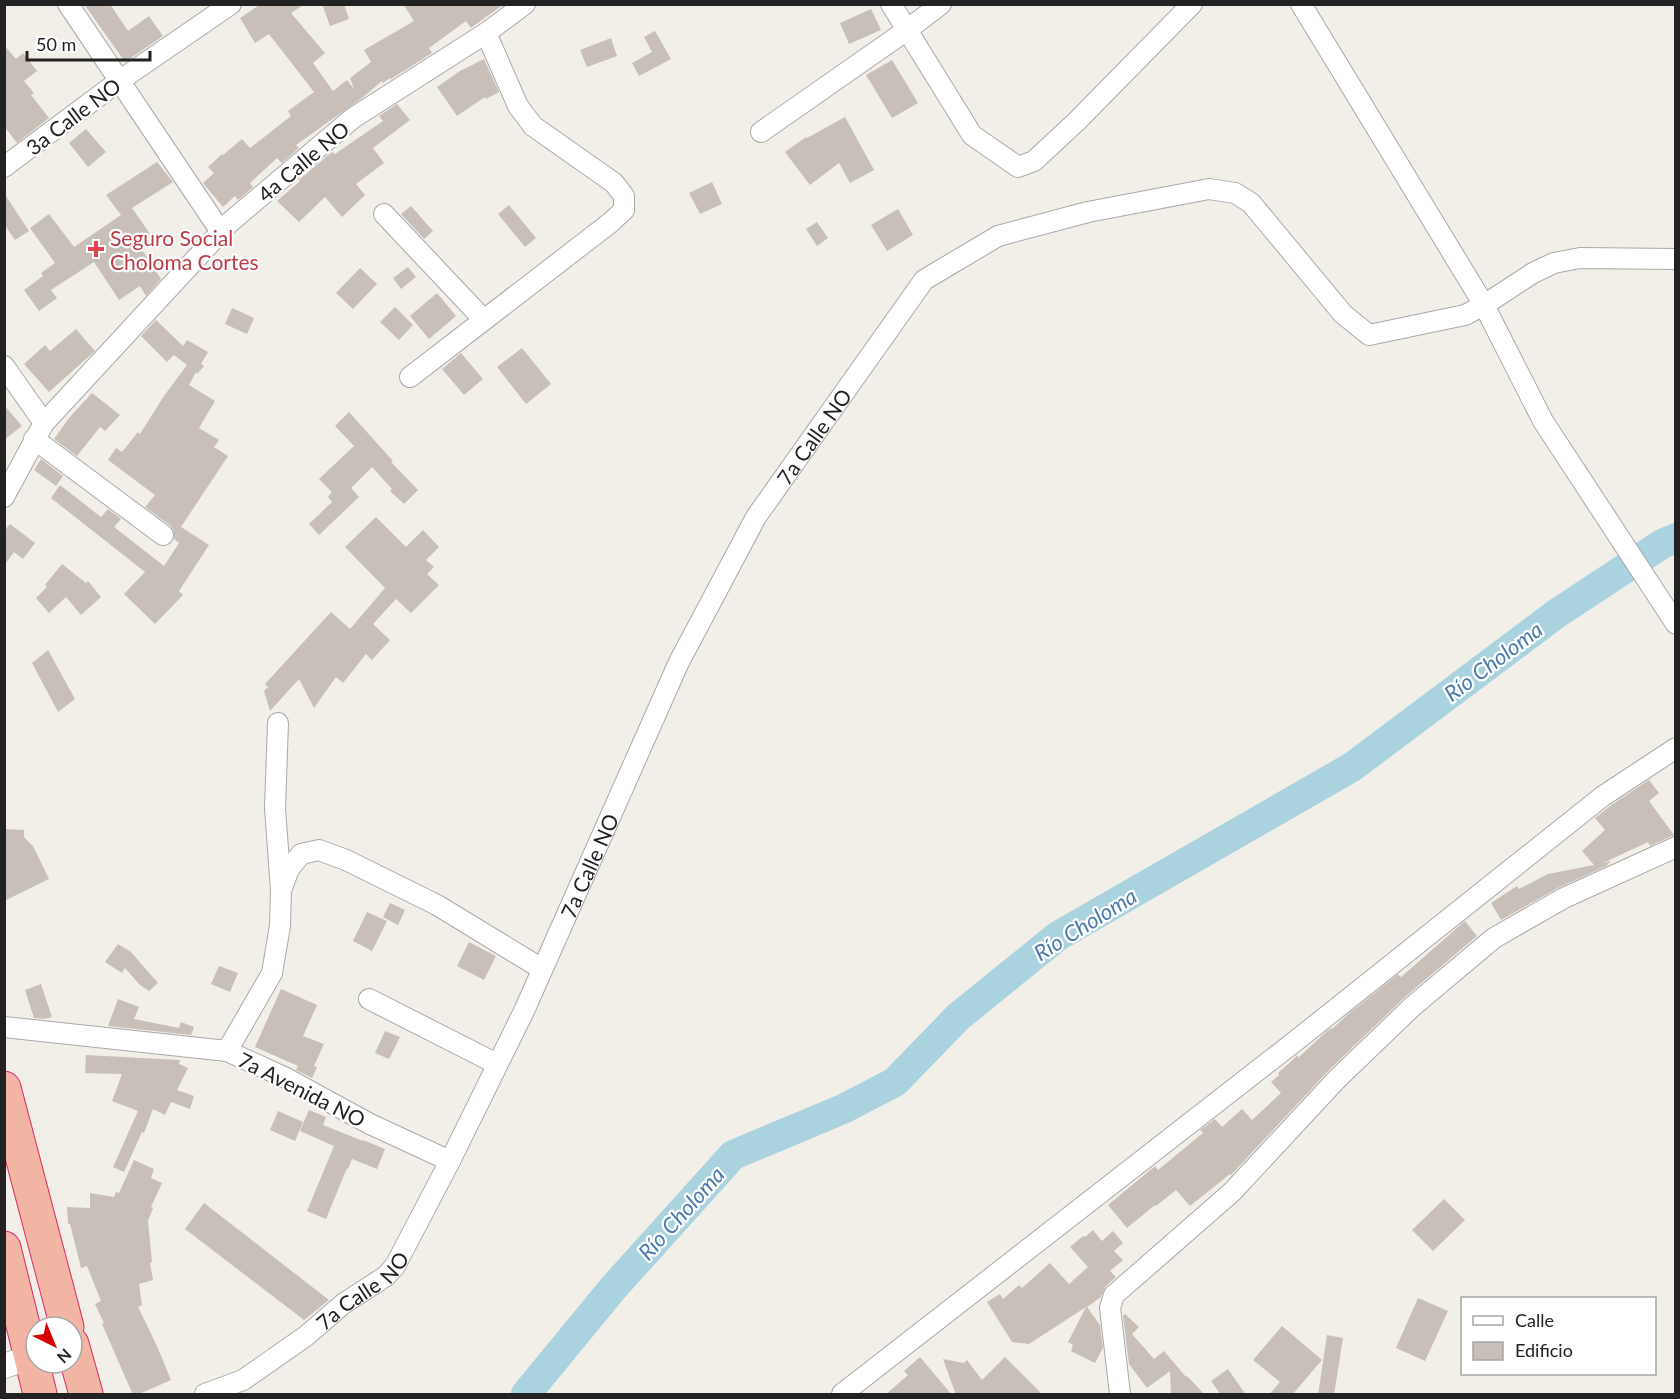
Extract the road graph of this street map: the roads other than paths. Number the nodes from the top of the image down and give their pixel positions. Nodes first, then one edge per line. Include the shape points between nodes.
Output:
1 (69, 4) edge
2 (525, 4) edge
3 (891, 4) edge
4 (940, 4) edge
5 (1192, 4) edge
6 (1301, 4) edge
7 (230, 5) edge
8 (907, 30) junction
9 (486, 33) junction
10 (119, 81) junction
11 (761, 132) dead end
12 (4, 167) edge
13 (384, 214) dead end
14 (221, 232) junction
15 (1676, 259) edge
16 (1484, 305) junction
17 (484, 320) junction
18 (4, 366) edge
19 (410, 377) dead end
20 (39, 431) junction
21 (4, 497) edge
22 (163, 535) dead end
23 (1676, 624) edge
24 (278, 723) dead end
25 (1676, 748) edge
26 (1676, 847) edge
27 (281, 890) junction
28 (542, 969) junction
29 (369, 999) dead end
30 (4, 1027) edge
31 (227, 1051) junction
32 (497, 1064) junction
33 (4, 1088) edge
34 (450, 1161) junction
35 (4, 1248) edge
36 (64, 1315) edge
37 (18, 1361) edge
38 (81, 1375) edge
39 (40, 1395) edge
40 (86, 1395) edge
41 (205, 1395) edge
42 (843, 1395) edge
43 (1120, 1395) edge

1 - 10 street
2 - 9 street, 4a Calle NO
3 - 8 street
4 - 8 street
5 - 8 street via 1077,121 1034,161 1018,167 972,135
6 - 16 street
7 - 10 street, 3a Calle NO
8 - 11 street
9 - 14 street, 4a Calle NO via 353,118
9 - 17 street via 519,106 533,126 614,183 624,196 624,210
10 - 12 street, 3a Calle NO
10 - 14 street
13 - 17 street
14 - 20 street, 4a Calle NO
15 - 16 street via 1580,258 1554,263
16 - 23 street via 1543,421
16 - 28 street, 7a Calle NO via 1465,315 1369,335 1343,314 1251,203 1235,193 1209,189 1088,212 998,236 924,280 756,517 679,662
17 - 19 street
18 - 20 street
20 - 21 street, 4a Calle NO
20 - 22 street
24 - 27 street via 275,808
25 - 42 street via 1602,796
26 - 43 street via 1564,898 1494,938 1413,1006 1337,1079 1232,1192 1114,1295 1110,1308
27 - 28 street via 301,854 319,850 437,905
27 - 31 street via 272,973
28 - 32 street, 7a Calle NO
29 - 32 street
30 - 31 street, 7a Avenida NO
31 - 34 street, 7a Avenida NO
32 - 34 street, 7a Calle NO
33 - 36 highway
34 - 41 street, 7a Calle NO via 395,1266 386,1276 243,1380
35 - 37 highway
37 - 39 highway
38 - 40 highway

